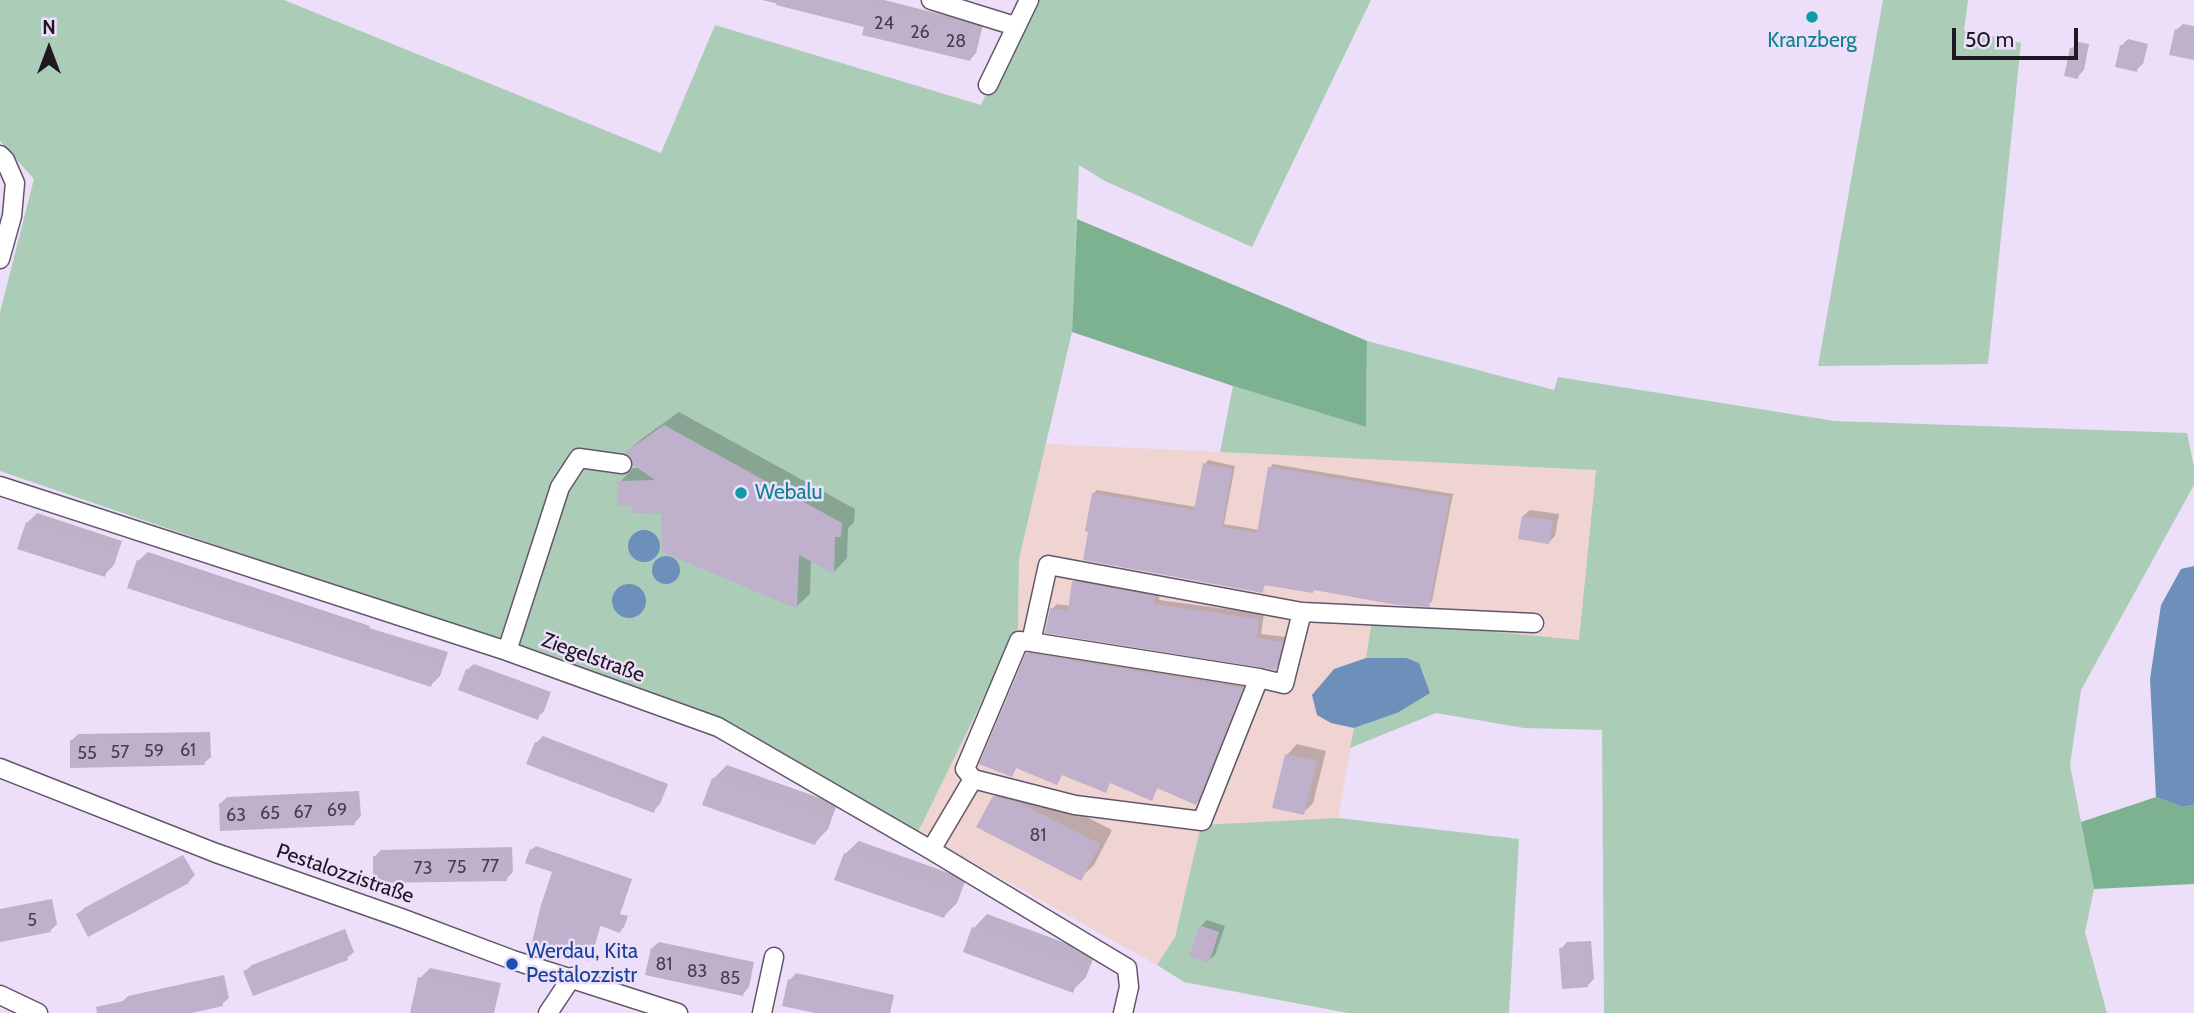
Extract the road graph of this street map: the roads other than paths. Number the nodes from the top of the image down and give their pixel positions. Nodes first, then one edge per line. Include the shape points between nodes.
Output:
1 (931, 0) edge
2 (1029, 0) edge
3 (1015, 26) junction
4 (988, 85) dead end
5 (2, 158) edge
6 (0, 259) edge
7 (622, 464) dead end
8 (0, 486) edge
9 (1302, 612) junction
10 (1534, 623) dead end
11 (1031, 642) junction
12 (508, 651) junction
13 (1259, 678) junction
14 (0, 768) edge
15 (973, 779) junction
16 (931, 850) junction
17 (774, 957) dead end
18 (572, 977) junction
19 (0, 995) edge
20 (38, 1013) edge
21 (548, 1013) edge
22 (678, 1013) edge
23 (762, 1013) edge
24 (1123, 1013) edge

1 - 3 street
2 - 3 street
3 - 4 street
5 - 6 street via 15,183
7 - 12 street via 579,458 559,487
8 - 12 street, Ziegelstraße
9 - 10 street
9 - 11 street via 1048,565
9 - 13 street via 1284,684
11 - 13 street
11 - 15 street via 1019,641 997,692 965,769
12 - 16 street, Ziegelstraße via 718,727
13 - 15 street via 1202,821 1076,805
14 - 18 street, Pestalozzistraße via 216,853
15 - 16 street
16 - 24 street, Ziegelstraße via 1127,968 1129,987
17 - 23 street
18 - 21 street
18 - 22 street, Pestalozzistraße
19 - 20 street

